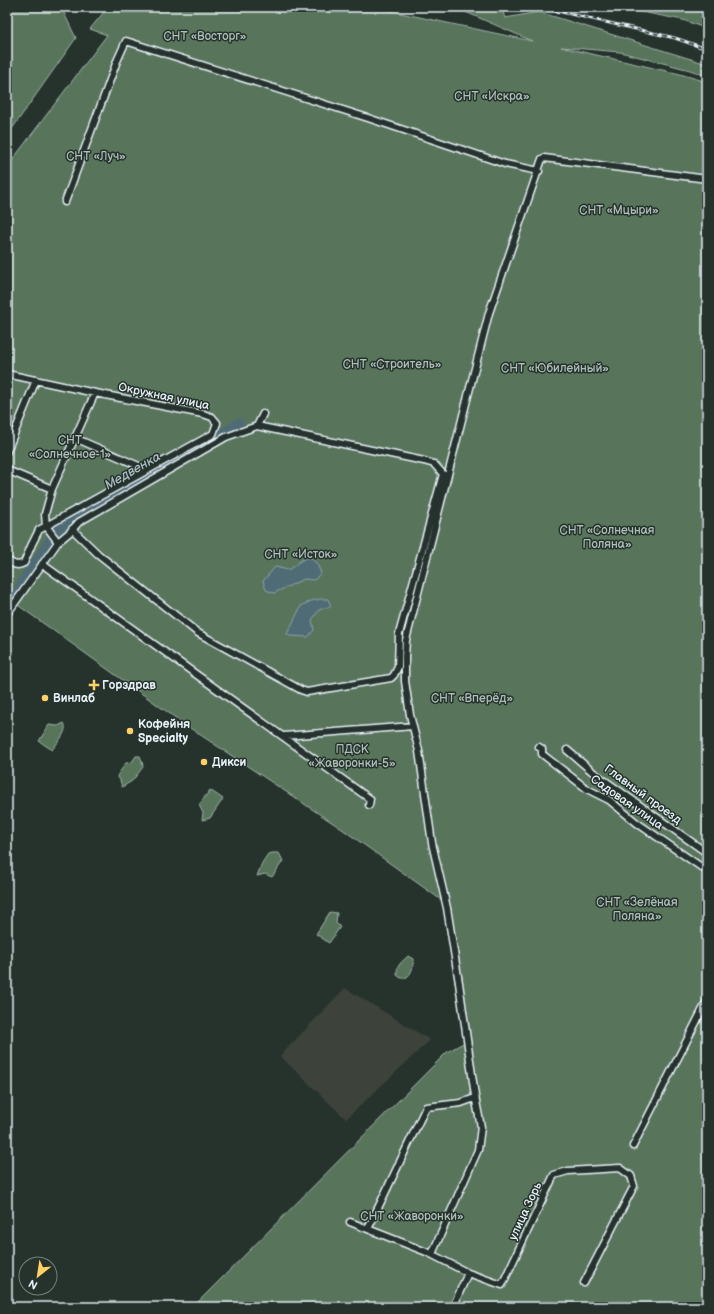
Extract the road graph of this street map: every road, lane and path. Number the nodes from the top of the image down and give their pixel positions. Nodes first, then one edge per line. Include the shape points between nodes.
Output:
1 (539, 171) junction
2 (707, 179) edge
3 (65, 202) dead end
4 (7, 374) edge
5 (36, 380) junction
6 (95, 393) junction
7 (263, 414) dead end
8 (257, 426) junction
9 (75, 438) junction
10 (7, 451) edge
11 (7, 470) edge
12 (148, 470) junction
13 (52, 489) junction
14 (46, 526) junction
15 (72, 529) junction
16 (58, 542) junction
17 (7, 560) edge
18 (42, 564) junction
19 (7, 614) edge
20 (413, 726) junction
21 (284, 736) junction
22 (539, 747) dead end
23 (567, 750) dead end
24 (369, 805) dead end
25 (707, 854) edge
26 (707, 871) edge
27 (707, 1001) edge
28 (475, 1098) junction
29 (633, 1146) dead end
30 (350, 1222) dead end
31 (368, 1229) junction
32 (432, 1254) junction
33 (468, 1273) junction
34 (584, 1283) dead end
35 (453, 1307) edge

1 - 2 street via 544,158
1 - 3 street via 498,162 126,41
1 - 20 street via 489,313 406,640 405,682
4 - 5 street, Окружная улица
5 - 6 street, Окружная улица
5 - 10 street
6 - 9 street
6 - 12 street, Окружная улица via 203,414 212,417 217,423 213,434
7 - 8 street
8 - 15 street via 226,437 79,522
8 - 15 street via 424,461 434,464 443,474 399,634 398,668 391,678 307,692 300,690 198,633 98,554
9 - 12 street
9 - 13 street
11 - 13 street
12 - 14 street, Окружная улица
13 - 14 street via 45,514
14 - 16 street
14 - 17 street, Окружная улица via 39,530 24,564 20,566
15 - 16 street
16 - 18 street
18 - 19 street
18 - 21 street
20 - 21 street
20 - 28 street via 432,843 447,908
21 - 24 street via 370,799
22 - 26 street, Садовая улица via 542,754 582,785 609,800
23 - 25 street, Главный проезд via 594,773
27 - 29 street
28 - 31 street via 426,1107
28 - 32 street via 481,1127 478,1150
30 - 31 street
31 - 32 street
32 - 33 street
33 - 34 street, улица Зорь via 502,1285 554,1175 568,1171 620,1168 632,1176 634,1186
33 - 35 street

